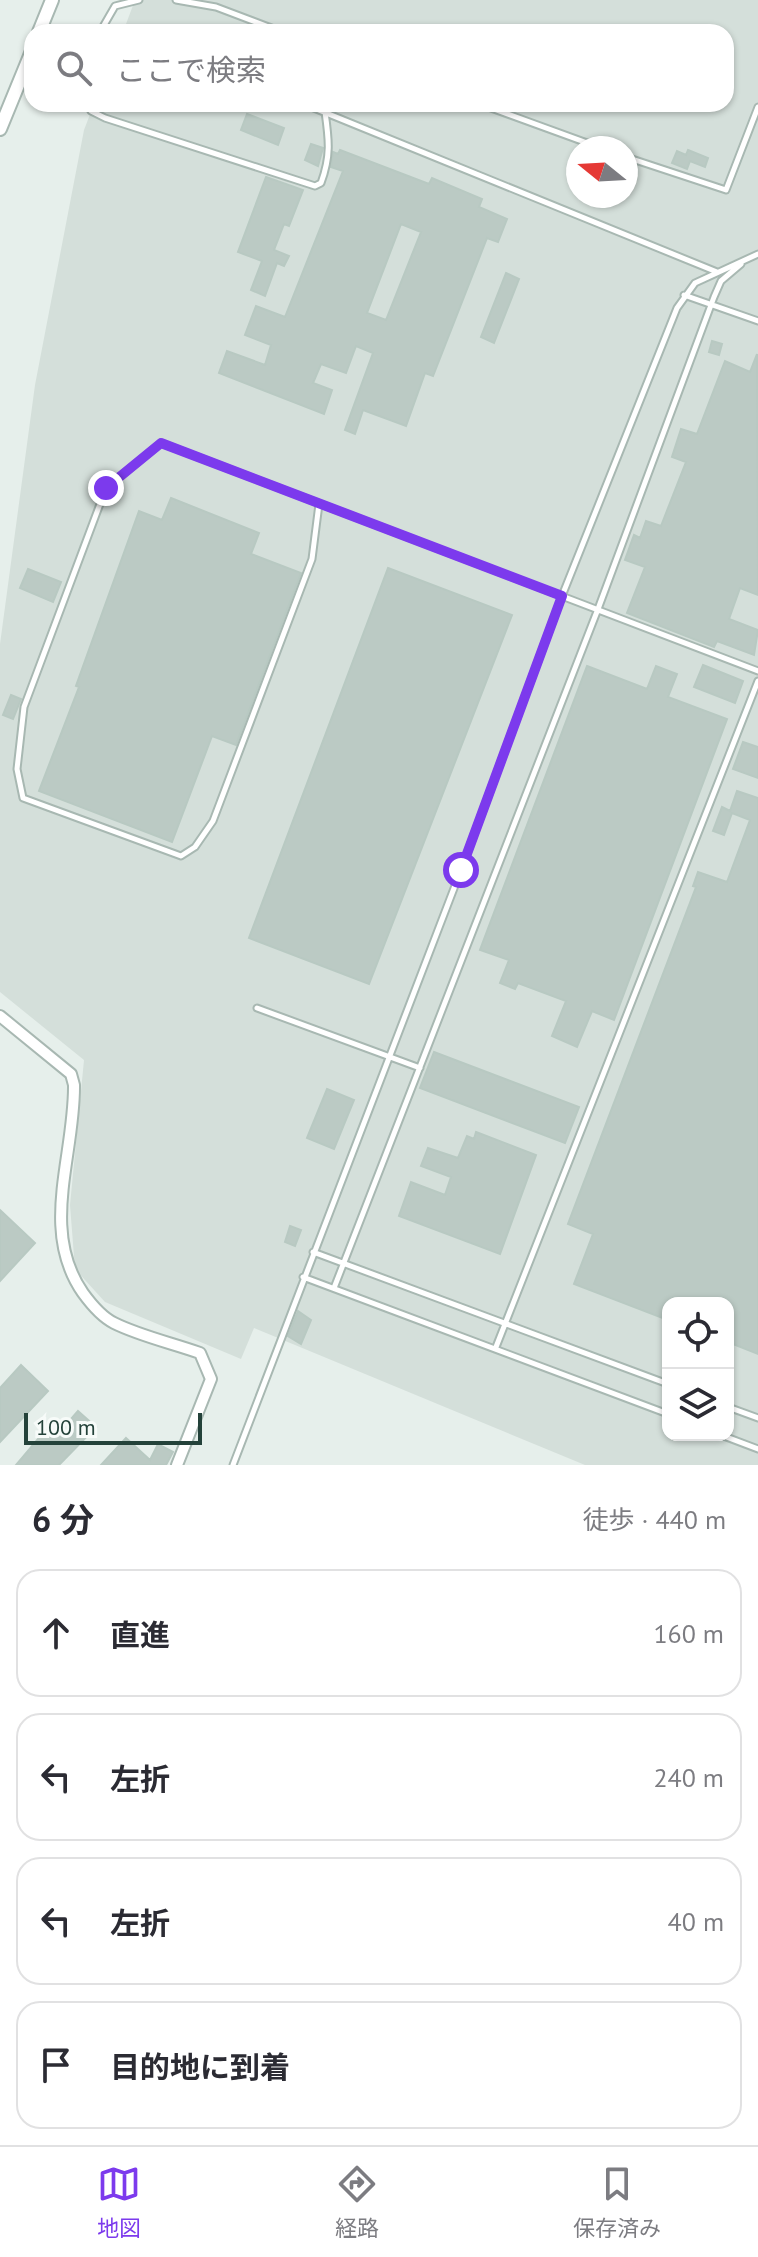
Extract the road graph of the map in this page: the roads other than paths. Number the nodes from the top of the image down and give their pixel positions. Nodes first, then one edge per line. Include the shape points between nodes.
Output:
1 (52, 0) edge
2 (139, 0) edge
3 (176, 0) edge
4 (42, 24) edge
5 (105, 24) edge
6 (261, 24) edge
7 (24, 70) edge
8 (758, 107) edge
9 (93, 112) edge
10 (325, 112) joint
11 (502, 112) edge
12 (0, 129) edge
13 (568, 136) edge
14 (638, 161) edge
15 (758, 254) edge
16 (748, 258) junction
17 (717, 272) junction
18 (684, 295) junction
19 (711, 305) junction
20 (758, 321) edge
21 (319, 504) junction
22 (562, 596) junction
23 (598, 609) junction
24 (758, 671) edge
25 (758, 681) edge
26 (257, 1008) dead end
27 (0, 1016) edge
28 (389, 1057) junction
29 (420, 1068) junction
30 (313, 1252) junction
31 (344, 1263) junction
32 (303, 1277) junction
33 (334, 1288) junction
34 (505, 1323) junction
35 (496, 1347) junction
36 (662, 1382) edge
37 (734, 1409) edge
38 (662, 1412) edge
39 (758, 1418) edge
40 (734, 1440) edge
41 (758, 1449) edge
42 (177, 1465) edge
43 (233, 1465) edge

1 - 4 street
2 - 5 lane via 115,6
3 - 6 lane via 216,7
7 - 12 street
8 - 14 lane via 726,190
9 - 10 lane via 315,186 329,160
10 - 17 lane
11 - 13 lane
15 - 16 lane
16 - 17 lane
16 - 19 lane via 721,281
17 - 18 lane
18 - 19 lane
18 - 22 lane
19 - 20 lane
19 - 23 lane
21 - 21 lane via 312,559 213,821 195,847 181,856 23,798 17,769 24,707 106,488 161,443
21 - 22 lane
22 - 23 lane
22 - 28 lane
23 - 24 lane
23 - 29 lane
25 - 34 lane
26 - 28 lane
27 - 42 street via 71,1074 59,1206 65,1258 78,1286 113,1322 200,1353 211,1379
28 - 29 lane
28 - 30 lane
29 - 31 lane
30 - 31 lane
30 - 32 lane
31 - 33 lane
31 - 34 lane
32 - 33 lane
32 - 43 lane
33 - 35 lane
34 - 35 lane
34 - 36 lane
35 - 38 lane
37 - 39 lane
40 - 41 lane

